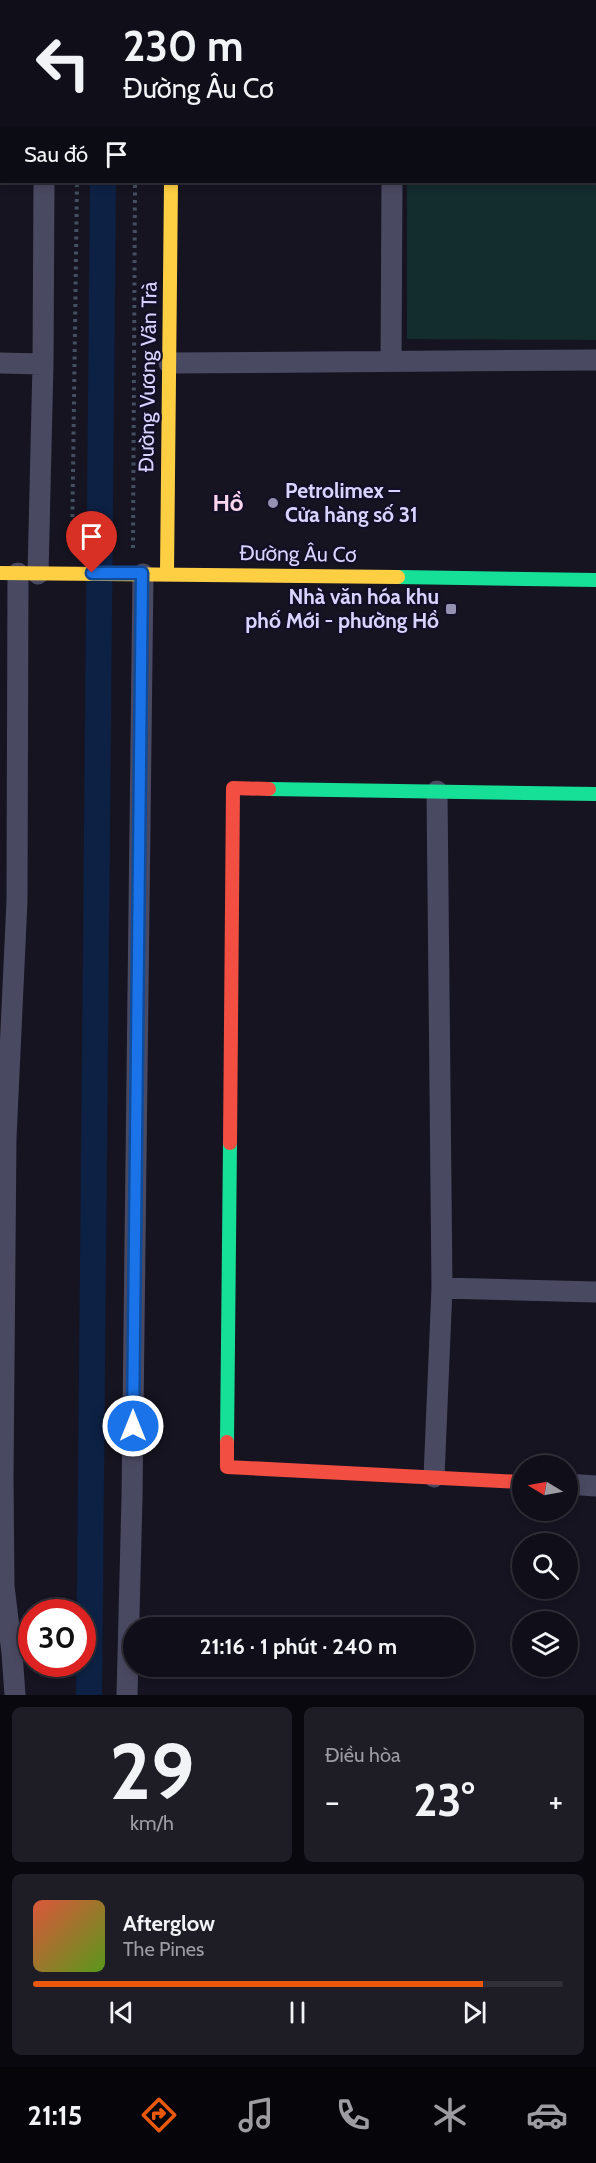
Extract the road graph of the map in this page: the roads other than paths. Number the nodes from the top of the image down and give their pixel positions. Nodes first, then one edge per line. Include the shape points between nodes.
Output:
1 (44, 183) edge
2 (171, 183) edge
3 (392, 183) edge
4 (596, 360) edge
5 (391, 361) junction
6 (0, 363) edge
7 (169, 363) junction
8 (43, 364) junction
9 (19, 573) edge
10 (138, 573) junction
11 (167, 573) junction
12 (596, 580) edge
13 (437, 791) junction
14 (596, 794) edge
15 (442, 1288) junction
16 (596, 1292) edge
17 (434, 1477) junction
18 (512, 1481) edge
19 (578, 1485) edge
20 (596, 1486) edge
21 (6, 1654) edge
22 (15, 1695) edge
23 (127, 1695) edge

1 - 8 street
2 - 7 street, Đường Vương Văn Trà
3 - 5 street
4 - 5 street
5 - 7 street
6 - 8 street
7 - 11 street, Đường Vương Văn Trà
8 - 9 street
9 - 10 street, Đường Âu Cơ
9 - 21 street via 17,900 6,1138
10 - 11 street, Đường Âu Cơ
10 - 23 street via 132,1497
11 - 12 street, Đường Âu Cơ
13 - 14 street
13 - 15 street
13 - 17 street via 233,788 227,1455 227,1467
15 - 16 street
15 - 17 street
17 - 18 street
19 - 20 street
21 - 22 street

